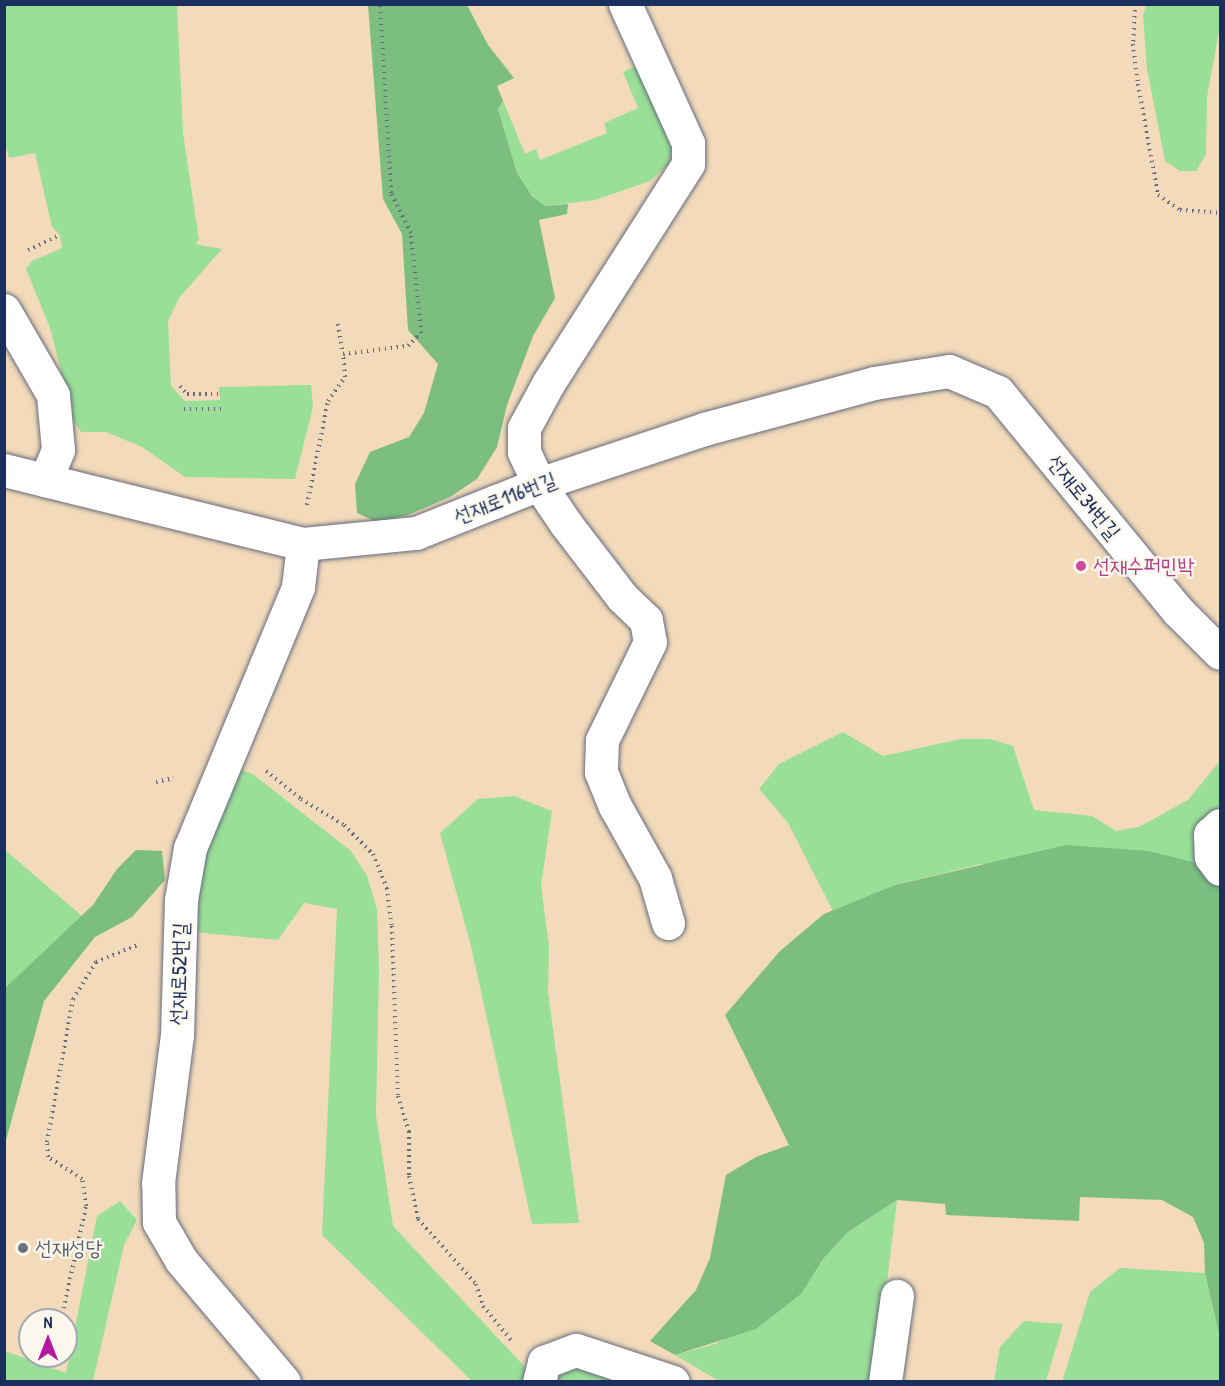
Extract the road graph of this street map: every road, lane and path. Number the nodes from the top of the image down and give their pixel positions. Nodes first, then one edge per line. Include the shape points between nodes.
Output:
1 (380, 4) edge
2 (625, 4) edge
3 (1135, 4) edge
4 (1221, 213) edge
5 (60, 235) dead end
6 (28, 250) dead end
7 (4, 310) edge
8 (338, 324) dead end
9 (344, 354) junction
10 (180, 386) dead end
11 (998, 392) joint
12 (220, 394) dead end
13 (184, 409) dead end
14 (220, 409) dead end
15 (4, 470) edge
16 (45, 480) junction
17 (539, 484) junction
18 (303, 544) junction
19 (1221, 652) edge
20 (241, 725) junction
21 (1221, 825) edge
22 (1221, 869) edge
23 (181, 900) junction
24 (668, 923) dead end
25 (897, 1296) dead end
26 (64, 1308) edge
27 (541, 1372) edge
28 (284, 1382) edge
29 (673, 1382) edge
30 (885, 1382) edge

1 - 9 path via 391,193 411,233 421,333 408,346
2 - 17 street via 688,143 688,164 549,382 524,428 524,453
3 - 4 path via 1133,44 1158,195 1180,210
5 - 6 path
7 - 16 street via 52,395 58,450
8 - 9 path
9 - 18 path via 345,378 328,401 305,512
10 - 12 path via 187,394
11 - 17 street, 선재로116번길 via 949,371 874,383 705,429
11 - 19 street, 선재로34번길 via 1178,611
13 - 14 path
15 - 16 street, 선재로116번길
16 - 18 street, 선재로116번길
17 - 18 street, 선재로116번길 via 416,533
17 - 24 street via 598,568 646,620 650,642 609,721 602,740 601,772 655,878
18 - 20 street, 선재로52번길 via 298,587
20 - 23 street, 선재로52번길 via 190,848
20 - 27 path via 252,757 301,799 344,825 373,854 387,888 392,926 398,1096 409,1131 409,1176 418,1219 477,1284 483,1306 504,1335
21 - 22 street via 1210,834 1211,857
23 - 26 path via 164,926 139,944 96,962 73,999 47,1142 48,1157 82,1179 86,1206
23 - 28 street, 선재로52번길 via 177,1035 158,1183 159,1222 181,1260
25 - 30 street
27 - 29 street via 576,1350

